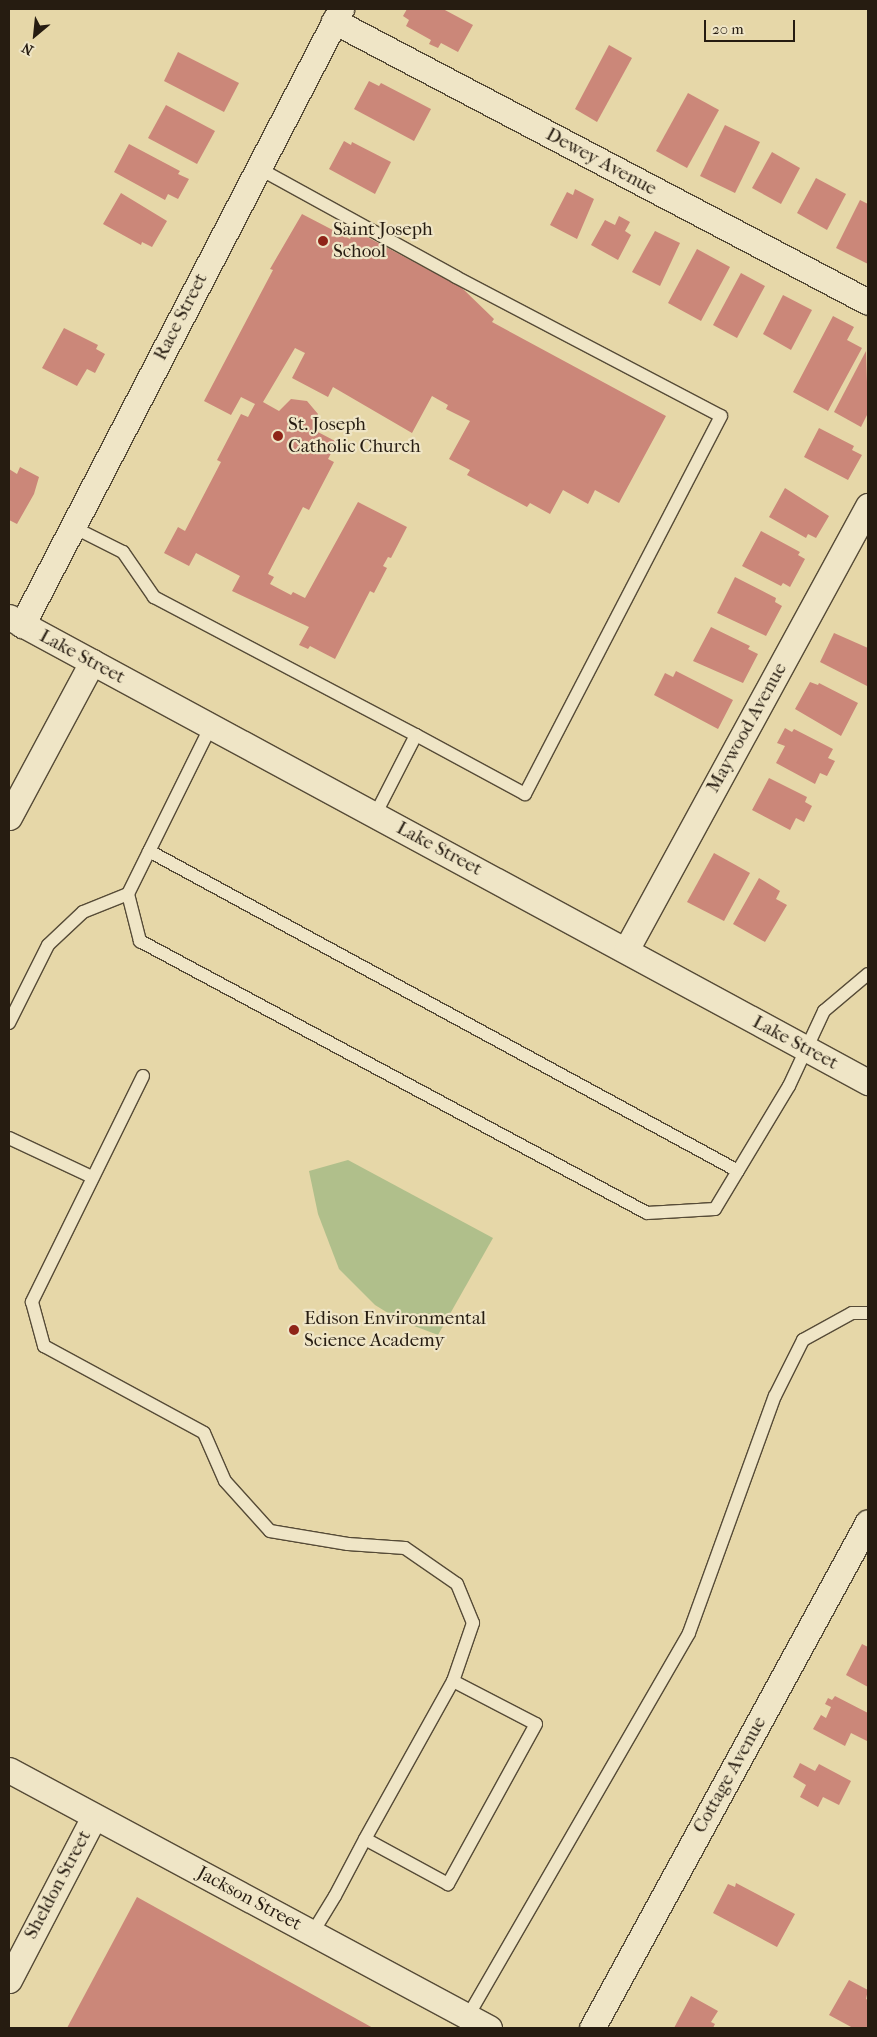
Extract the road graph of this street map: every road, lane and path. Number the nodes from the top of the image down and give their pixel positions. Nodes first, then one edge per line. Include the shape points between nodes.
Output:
1 (337, 15) edge
2 (258, 168) junction
3 (868, 302) edge
4 (868, 506) edge
5 (73, 527) junction
6 (16, 621) edge
7 (92, 662) junction
8 (211, 726) junction
9 (416, 736) junction
10 (375, 815) junction
11 (9, 818) edge
12 (149, 851) junction
13 (128, 894) junction
14 (626, 950) junction
15 (868, 974) edge
16 (9, 1023) edge
17 (807, 1050) junction
18 (143, 1076) dead end
19 (868, 1082) edge
20 (9, 1138) edge
21 (738, 1170) junction
22 (92, 1177) junction
23 (868, 1313) edge
24 (868, 1522) edge
25 (453, 1681) junction
26 (9, 1770) edge
27 (94, 1817) junction
28 (365, 1838) junction
29 (313, 1932) junction
30 (9, 1980) edge
31 (468, 2016) junction
32 (489, 2028) edge
33 (592, 2028) edge

1 - 2 street, Race Street
1 - 3 street, Dewey Avenue
2 - 5 street, Race Street
2 - 9 lane via 456,277 721,416 525,794
4 - 14 street, Maywood Avenue
5 - 6 street, Race Street
5 - 9 lane via 123,552 154,597
6 - 7 street, Lake Street
7 - 8 street, Lake Street
7 - 11 street
8 - 10 street, Lake Street
8 - 12 lane
9 - 10 lane
10 - 14 street, Lake Street
12 - 13 lane
12 - 21 lane
13 - 16 lane via 84,912 48,945
13 - 21 lane via 140,941 647,1213 715,1209
14 - 17 street, Lake Street
15 - 17 lane via 824,1011
17 - 19 street, Lake Street
17 - 21 lane
18 - 22 lane
20 - 22 lane
22 - 25 lane via 32,1302 44,1346 204,1433 225,1481 270,1531 348,1544 405,1548 457,1584 473,1623
23 - 31 lane via 852,1313 803,1340 775,1396 689,1633
24 - 33 street, Cottage Avenue
25 - 28 lane
25 - 28 lane via 536,1724 448,1884
26 - 27 street, Jackson Street
27 - 29 street, Jackson Street
27 - 30 street, Sheldon Street
28 - 29 lane
29 - 31 street, Jackson Street
31 - 32 street, Jackson Street

